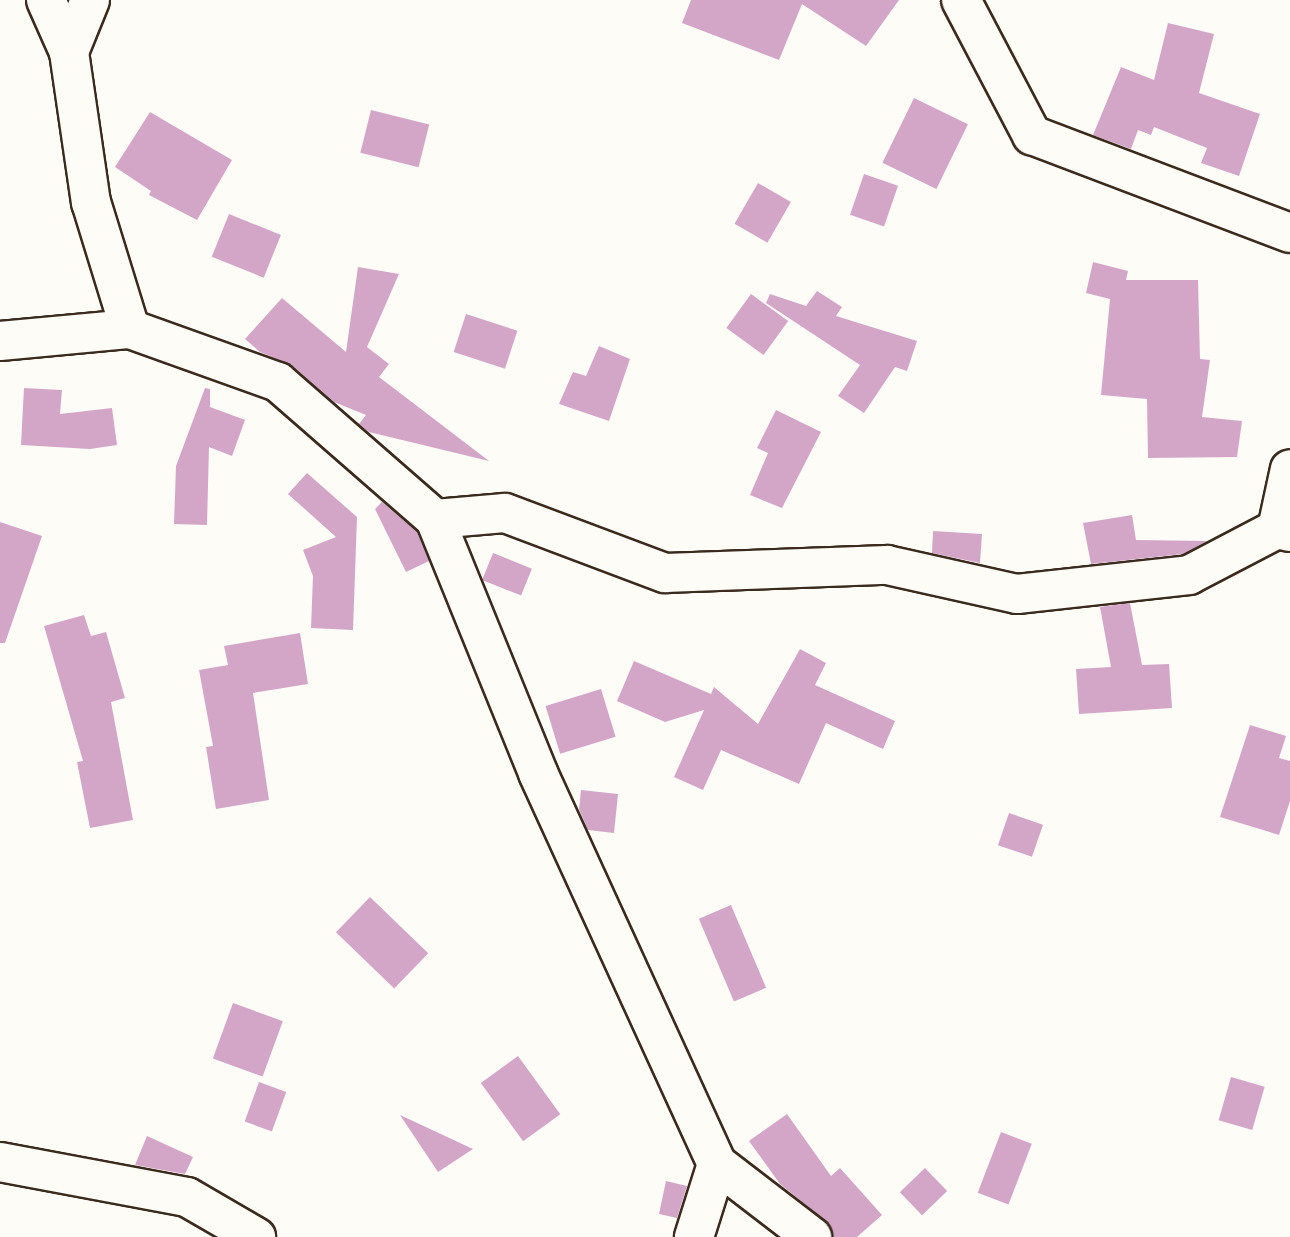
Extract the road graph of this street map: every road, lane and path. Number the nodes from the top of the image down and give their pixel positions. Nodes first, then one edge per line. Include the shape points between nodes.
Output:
1 (46, 0) edge
2 (90, 0) edge
3 (961, 0) edge
4 (69, 52) junction
5 (1290, 233) edge
6 (130, 329) junction
7 (0, 341) edge
8 (1290, 469) edge
9 (435, 519) junction
10 (1284, 531) edge
11 (0, 1162) edge
12 (717, 1164) junction
13 (256, 1237) edge
14 (694, 1237) edge
15 (812, 1237) edge

1 - 4 street
2 - 4 street
3 - 5 street via 1032,135
4 - 6 street via 91,202
6 - 7 street
6 - 9 street via 278,382
8 - 10 street
9 - 10 street via 505,513 664,573 887,565 1017,594 1189,575
9 - 12 street via 538,773
11 - 13 street via 187,1196
12 - 14 street
12 - 15 street

